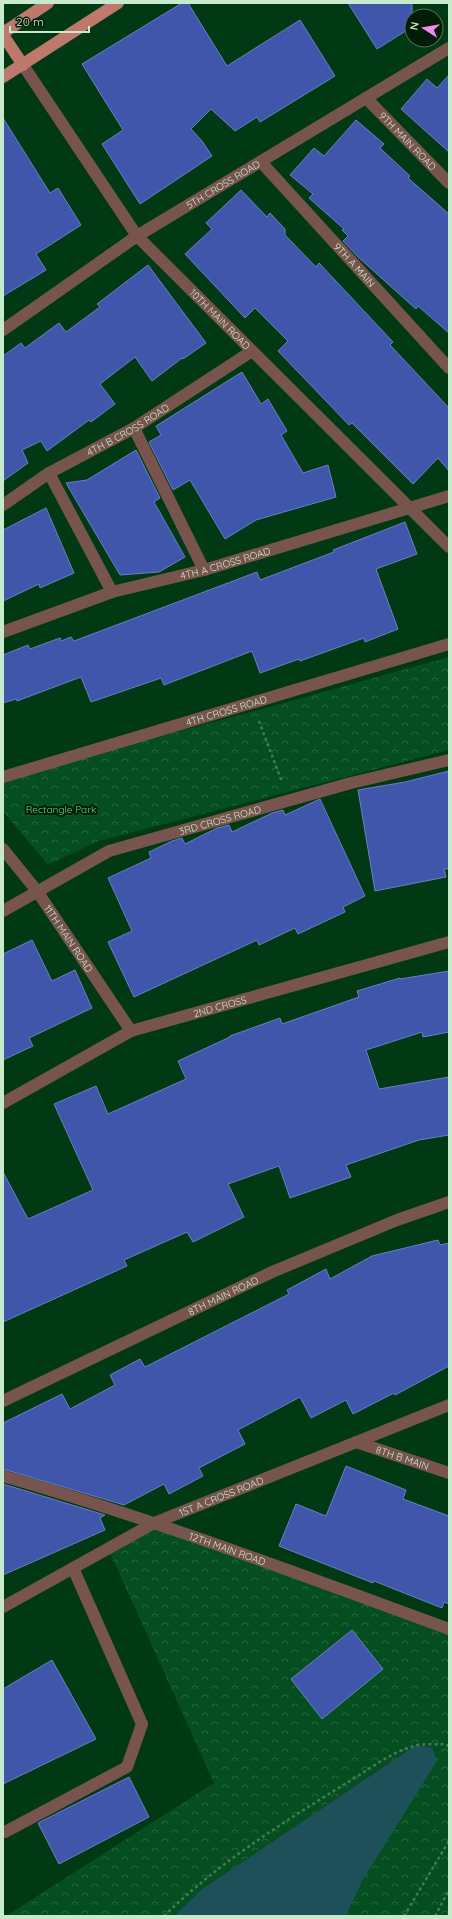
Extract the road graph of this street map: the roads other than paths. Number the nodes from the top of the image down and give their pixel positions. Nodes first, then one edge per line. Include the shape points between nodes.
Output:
1 (48, 3) edge
2 (118, 3) edge
3 (3, 34) edge
4 (449, 48) edge
5 (23, 65) junction
6 (3, 77) edge
7 (366, 98) junction
8 (261, 162) junction
9 (449, 183) edge
10 (137, 236) junction
11 (3, 330) edge
12 (252, 351) junction
13 (449, 368) edge
14 (134, 428) junction
15 (49, 473) junction
16 (449, 496) edge
17 (3, 505) edge
18 (409, 507) junction
19 (449, 547) edge
20 (204, 570) junction
21 (112, 592) junction
22 (3, 632) edge
23 (449, 644) edge
24 (449, 760) edge
25 (3, 777) edge
26 (3, 848) edge
27 (37, 891) junction
28 (3, 911) edge
29 (449, 942) edge
30 (131, 1031) junction
31 (3, 1103) edge
32 (449, 1202) edge
33 (3, 1400) edge
34 (449, 1405) edge
35 (356, 1442) junction
36 (449, 1473) edge
37 (3, 1476) edge
38 (154, 1523) junction
39 (73, 1568) junction
40 (3, 1607) edge
41 (449, 1629) edge
42 (5, 1832) dead end

1 - 3 main road
2 - 5 main road
3 - 5 main road
4 - 7 street, 5TH CROSS ROAD
5 - 6 main road
5 - 10 street, 10TH MAIN ROAD
7 - 8 street, 5TH CROSS ROAD
7 - 9 street, 9TH MAIN ROAD
8 - 10 street, 5TH CROSS ROAD
8 - 13 street, 9TH A MAIN
10 - 11 street, 5TH CROSS ROAD
10 - 12 street, 10TH MAIN ROAD
12 - 14 street, 4TH B CROSS ROAD
12 - 18 street, 10TH MAIN ROAD
14 - 15 street, 4TH B CROSS ROAD
14 - 20 street
15 - 17 street, 4TH B CROSS ROAD
15 - 21 street
16 - 18 street, 4TH A CROSS ROAD
18 - 19 street, 10TH MAIN ROAD
18 - 20 street, 4TH A CROSS ROAD
20 - 21 street, 4TH A CROSS ROAD
21 - 22 street, 4TH A CROSS ROAD
23 - 25 street, 4TH CROSS ROAD
24 - 27 street, 3RD CROSS ROAD via 351,783 109,851
26 - 27 street, 11TH MAIN ROAD
27 - 28 street, 3RD CROSS ROAD
27 - 30 street, 11TH MAIN ROAD
29 - 30 street, 2ND CROSS
30 - 31 street, 2ND CROSS
32 - 33 street, 8TH MAIN ROAD via 398,1220 272,1272
34 - 35 street, 1ST A CROSS ROAD
35 - 36 street, 8TH B MAIN
35 - 38 street, 1ST A CROSS ROAD
37 - 38 street, 12TH MAIN ROAD
38 - 39 street, 1ST A CROSS ROAD
38 - 41 street, 12TH MAIN ROAD
39 - 40 street, 1ST A CROSS ROAD
39 - 42 street via 142,1724 127,1767

